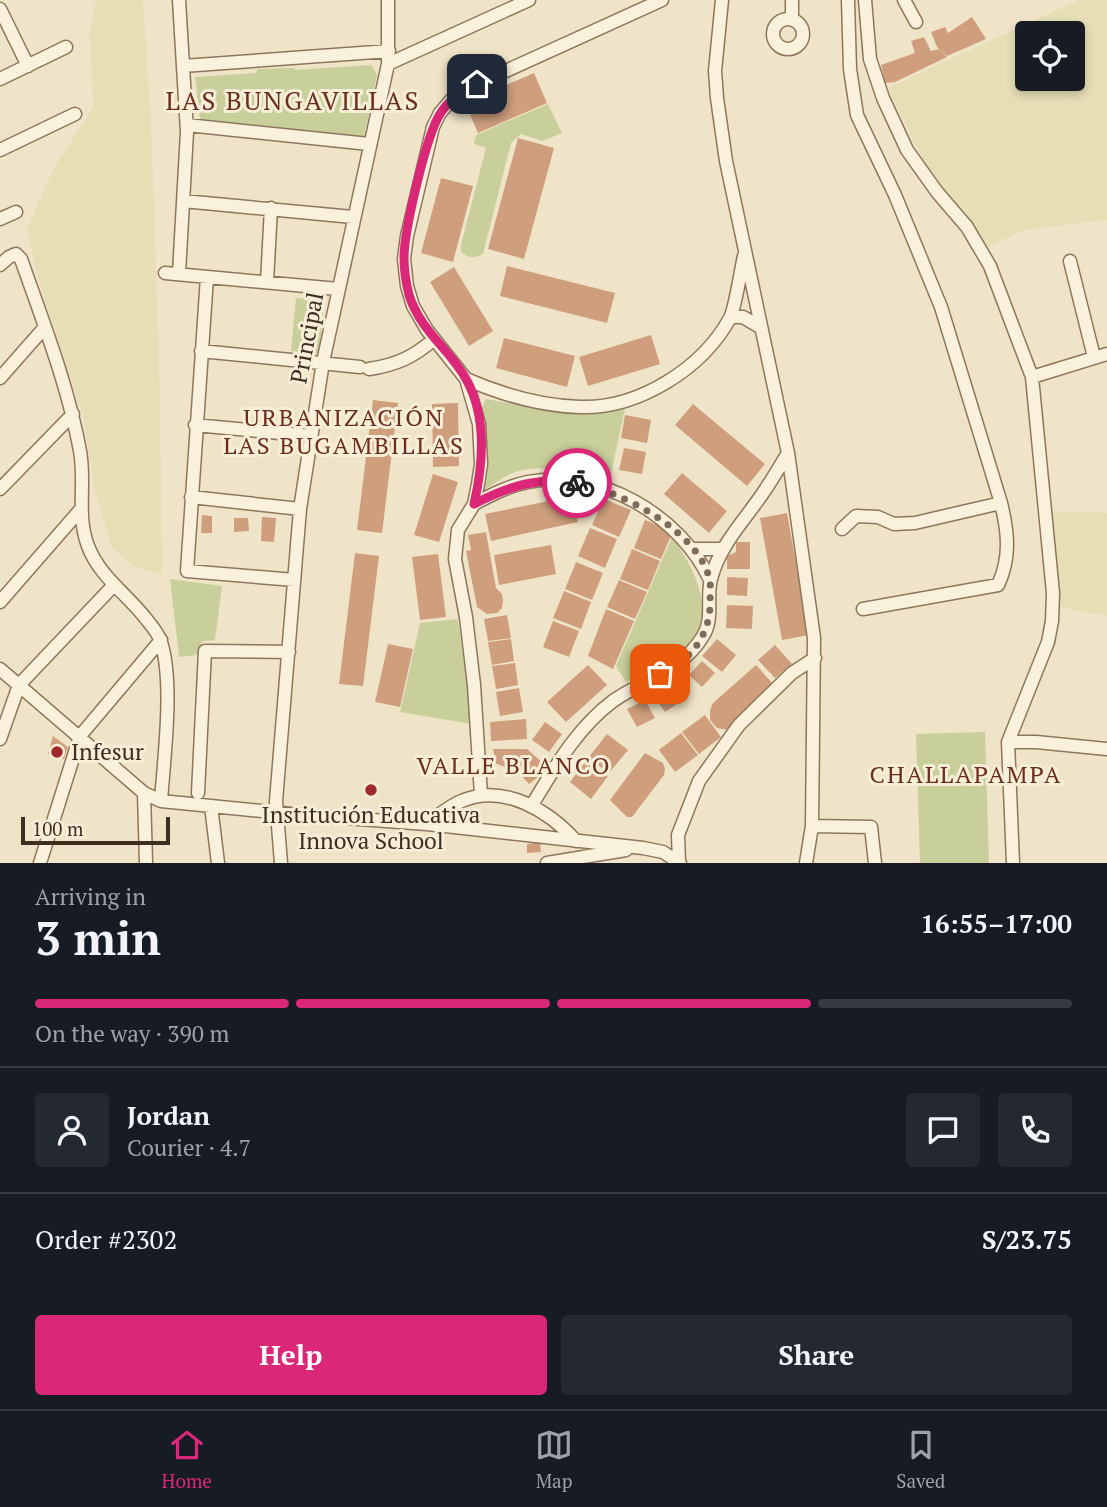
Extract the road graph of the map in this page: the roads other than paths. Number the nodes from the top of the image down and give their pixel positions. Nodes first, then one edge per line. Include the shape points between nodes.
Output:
1 (179, 0) edge
2 (388, 0) edge
3 (529, 0) edge
4 (662, 0) edge
5 (722, 0) edge
6 (792, 0) edge
7 (848, 0) edge
8 (866, 0) edge
9 (904, 0) edge
10 (0, 9) edge
11 (792, 20) dead end
12 (916, 22) dead end
13 (66, 47) dead end
14 (389, 51) junction
15 (388, 64) junction
16 (28, 66) junction
17 (183, 66) junction
18 (0, 79) edge
19 (75, 114) dead end
20 (187, 125) junction
21 (369, 144) junction
22 (2, 145) edge
23 (184, 201) junction
24 (271, 208) junction
25 (16, 212) dead end
26 (353, 217) junction
27 (0, 219) edge
28 (746, 247) junction
29 (1069, 261) dead end
30 (0, 265) edge
31 (165, 273) dead end
32 (179, 273) junction
33 (207, 276) junction
34 (267, 282) junction
35 (338, 289) junction
36 (731, 317) junction
37 (45, 327) junction
38 (760, 327) junction
39 (433, 339) junction
40 (201, 351) junction
41 (1101, 355) edge
42 (323, 362) junction
43 (1032, 377) junction
44 (0, 378) edge
45 (466, 379) junction
46 (491, 389) junction
47 (475, 404) junction
48 (73, 414) junction
49 (195, 425) junction
50 (312, 436) junction
51 (788, 453) junction
52 (0, 489) edge
53 (191, 497) junction
54 (1001, 503) junction
55 (474, 504) junction
56 (81, 509) junction
57 (300, 509) junction
58 (842, 529) dead end
59 (723, 548) junction
60 (692, 549) junction
61 (294, 580) junction
62 (710, 580) junction
63 (114, 584) junction
64 (0, 601) edge
65 (863, 609) dead end
66 (161, 640) junction
67 (289, 652) junction
68 (815, 659) junction
69 (0, 669) edge
70 (19, 685) junction
71 (80, 736) junction
72 (0, 739) edge
73 (1008, 742) junction
74 (1107, 749) edge
75 (144, 793) junction
76 (198, 793) dead end
77 (481, 795) junction
78 (161, 801) junction
79 (532, 805) junction
80 (211, 806) junction
81 (276, 813) junction
82 (427, 824) junction
83 (812, 826) junction
84 (576, 841) junction
85 (643, 848) junction
86 (619, 857) edge
87 (555, 862) edge
88 (40, 863) edge
89 (146, 863) edge
90 (218, 863) edge
91 (281, 863) edge
92 (680, 863) edge
93 (806, 863) edge
94 (875, 863) edge
95 (1013, 863) edge

1 - 17 street
2 - 14 street, Principal
3 - 15 street
4 - 39 street via 470,88 440,113 429,138 404,259 413,306
5 - 28 street via 717,98
6 - 11 street
7 - 54 street via 857,115 941,307
8 - 43 street via 870,59 883,98 907,150 967,227 990,265
9 - 12 street
10 - 16 street
13 - 16 street
14 - 15 street, Principal
14 - 17 street
15 - 21 street, Principal
16 - 18 street
17 - 20 street
19 - 22 street
20 - 21 street
20 - 23 street
21 - 26 street, Principal
23 - 24 street
23 - 32 street
24 - 26 street
24 - 34 street
25 - 27 street
26 - 35 street, Principal
28 - 36 street
28 - 38 street
29 - 41 street
30 - 37 street via 16,254 21,259
31 - 32 street
32 - 33 street
33 - 34 street
33 - 40 street
34 - 35 street
35 - 42 street, Principal
36 - 38 street via 743,317
36 - 46 street via 691,364 630,398 571,407
37 - 44 street
37 - 48 street
38 - 51 street
39 - 42 street via 405,360 364,368
39 - 45 street
40 - 42 street
40 - 49 street
41 - 43 street
42 - 50 street, Principal
43 - 73 street via 1052,621
45 - 46 street
45 - 47 street
46 - 47 street
47 - 55 street via 481,464
48 - 52 street
48 - 56 street via 83,464
49 - 50 street
49 - 53 street
50 - 57 street, Principal
51 - 59 street
51 - 68 street
53 - 57 street
53 - 61 street via 187,571
54 - 58 street via 915,523 856,516
54 - 65 street via 1008,534 1006,567 998,585
55 - 60 street via 502,489 530,482 564,480 595,486 656,516
55 - 77 street via 458,530 455,559 474,685
56 - 63 street via 88,545
56 - 64 street
57 - 61 street, Principal
59 - 60 street
59 - 62 street
60 - 62 street
61 - 67 street, Principal
62 - 79 street via 704,635 683,660 614,701 590,722
63 - 66 street
63 - 70 street
66 - 71 street
66 - 78 street via 166,668
67 - 76 street via 205,651
67 - 81 street, Principal
68 - 83 street
68 - 92 street via 792,673 739,725 699,781 678,835
69 - 70 street
70 - 71 street
70 - 72 street
71 - 75 street
71 - 88 street
73 - 74 street
73 - 95 street
75 - 78 street
75 - 89 street
77 - 79 street
77 - 82 street via 463,800
78 - 80 street
79 - 84 street
80 - 81 street
80 - 90 street
81 - 82 street
81 - 91 street, Principal
82 - 84 street
83 - 93 street
83 - 94 street via 871,827
84 - 85 street
85 - 86 street
85 - 92 street via 663,852
86 - 87 street

